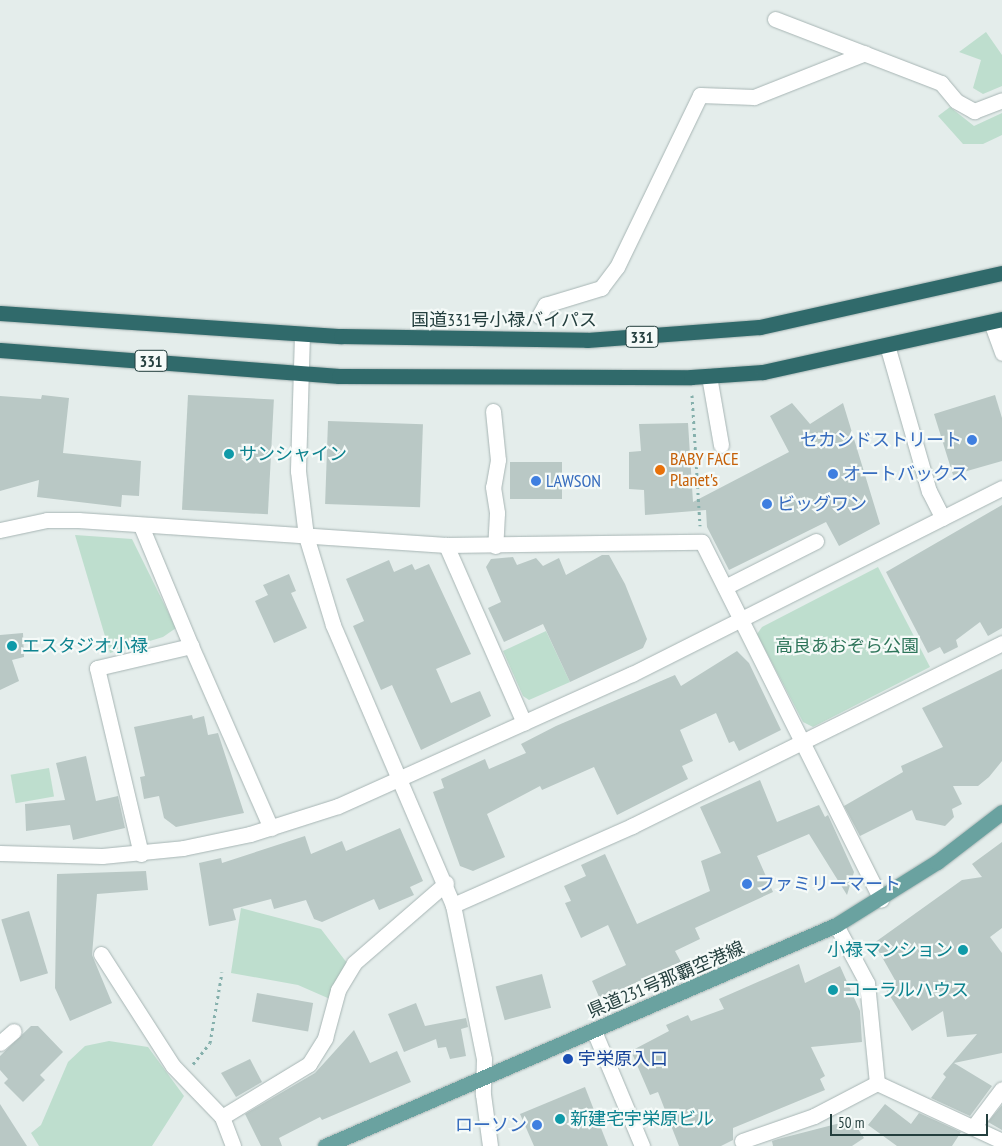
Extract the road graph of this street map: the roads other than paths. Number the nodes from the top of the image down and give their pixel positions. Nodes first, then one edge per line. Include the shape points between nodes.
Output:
1 (776, 19) dead end
2 (864, 53) junction
3 (1002, 100) edge
4 (1002, 273) edge
5 (0, 313) edge
6 (539, 316) dead end
7 (997, 321) edge
8 (302, 334) junction
9 (887, 345) junction
10 (0, 350) edge
11 (1002, 353) edge
12 (301, 373) junction
13 (709, 376) junction
14 (494, 411) dead end
15 (721, 445) dead end
16 (1002, 488) edge
17 (943, 518) junction
18 (142, 526) junction
19 (0, 530) edge
20 (306, 536) junction
21 (816, 542) dead end
22 (446, 545) junction
23 (495, 546) junction
24 (725, 587) junction
25 (743, 620) junction
26 (1002, 643) edge
27 (191, 646) junction
28 (524, 723) junction
29 (802, 744) junction
30 (401, 778) junction
31 (1002, 812) edge
32 (271, 828) junction
33 (0, 853) edge
34 (141, 854) junction
35 (446, 883) junction
36 (880, 900) junction
37 (453, 905) junction
38 (836, 925) junction
39 (100, 954) dead end
40 (14, 1031) dead end
41 (594, 1031) junction
42 (0, 1043) edge
43 (484, 1078) junction
44 (877, 1083) junction
45 (1002, 1088) edge
46 (222, 1117) junction
47 (974, 1126) junction
48 (742, 1141) dead end
49 (1002, 1141) edge
50 (233, 1146) edge
51 (326, 1146) edge
52 (490, 1146) edge
53 (642, 1146) edge

1 - 2 street
2 - 3 street via 941,82 956,101 974,111
2 - 6 street via 754,97 700,95 617,267 602,288 545,305
4 - 8 highway, 国道331号小禄バイパス / 331 via 760,327 674,336 588,340
5 - 8 highway, 国道331号小禄バイパス / 331
7 - 9 highway, 331
7 - 11 street
8 - 12 street
9 - 13 highway, 331 via 763,372
9 - 17 street via 929,491
10 - 12 highway, 331
12 - 13 highway, 331 via 471,378
12 - 20 street via 298,471
13 - 15 street
14 - 23 street via 498,460 493,487 498,513
16 - 17 street
17 - 25 street
18 - 19 street via 47,520
18 - 20 street
18 - 27 street
20 - 22 street
20 - 30 street via 333,625
21 - 24 street
22 - 23 street
22 - 28 street
23 - 24 street via 702,542
24 - 25 street
25 - 28 street
25 - 29 street
26 - 29 street
27 - 32 street
27 - 34 street via 97,668
28 - 30 street
29 - 36 street
29 - 37 street
30 - 32 street
30 - 35 street
31 - 36 main road, 県道231号那覇空港線
32 - 34 street
33 - 34 street
35 - 37 street
35 - 46 street via 354,963 338,990 325,1038 309,1064
36 - 38 main road, 県道231号那覇空港線
37 - 43 street via 484,1059
38 - 41 main road, 県道231号那覇空港線
38 - 44 street via 866,983
39 - 46 street via 180,1074
40 - 42 street
41 - 43 main road, 県道231号那覇空港線
41 - 53 street
43 - 51 main road, 県道231号那覇空港線
43 - 52 street
44 - 47 street
44 - 48 street via 814,1116
45 - 47 street
46 - 50 street
47 - 49 street

